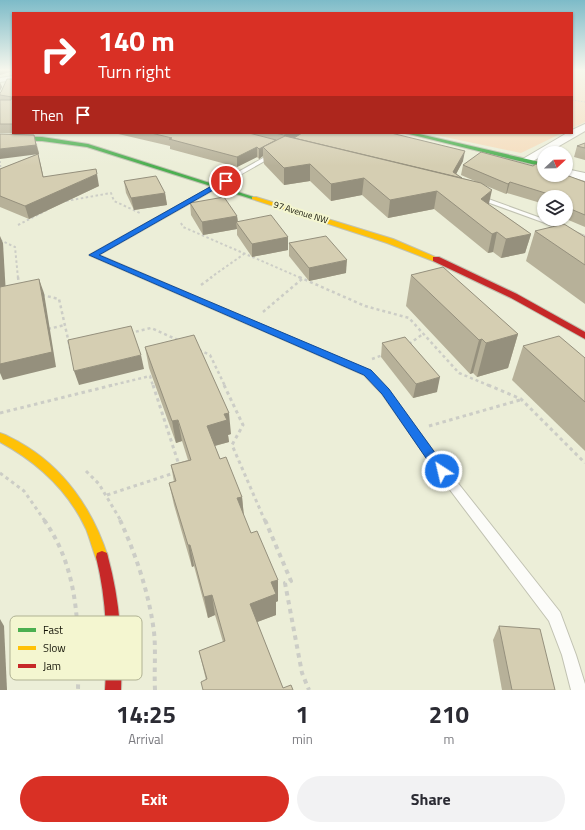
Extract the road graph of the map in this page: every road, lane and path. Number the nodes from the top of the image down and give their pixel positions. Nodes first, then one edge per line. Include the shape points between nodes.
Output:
1 (583, 130) edge
2 (412, 134) edge
3 (0, 138) edge
4 (285, 148) edge
5 (526, 160) junction
6 (0, 161) edge
7 (537, 163) edge
8 (1, 173) edge
9 (573, 174) edge
10 (585, 177) edge
11 (218, 186) junction
12 (469, 195) edge
13 (65, 201) edge
14 (46, 205) edge
15 (158, 219) junction
16 (18, 225) dead end
17 (585, 239) edge
18 (0, 240) edge
19 (244, 254) junction
20 (302, 279) junction
21 (13, 290) edge
22 (40, 294) edge
23 (186, 295) junction
24 (251, 322) junction
25 (65, 325) junction
26 (43, 330) edge
27 (129, 334) edge
28 (423, 334) junction
29 (585, 336) edge
30 (184, 343) edge
31 (77, 346) edge
32 (407, 346) edge
33 (197, 349) edge
34 (387, 354) edge
35 (351, 365) junction
36 (521, 399) junction
37 (0, 413) edge
38 (413, 430) junction
39 (0, 437) edge
40 (585, 464) edge
41 (0, 473) edge
42 (107, 495) dead end
43 (76, 616) edge
44 (114, 616) edge
45 (78, 680) edge
46 (114, 680) edge
47 (78, 690) edge
48 (113, 690) edge
49 (309, 690) edge
50 (579, 690) edge

1 - 5 street
2 - 5 street
3 - 11 street, 97 Avenue NW via 42,139 78,144
4 - 11 lane
5 - 7 street
6 - 8 path
9 - 10 street
11 - 15 lane
11 - 29 street, 97 Avenue NW via 331,221 427,255 504,290
12 - 17 lane via 492,201
13 - 15 path via 111,193 114,201
14 - 16 path via 40,208 47,210
15 - 19 path via 180,221 183,227
15 - 23 lane via 93,255
18 - 21 path via 15,247 20,287
19 - 20 path
19 - 23 path
20 - 24 path
20 - 28 path via 365,306 408,318
22 - 25 path via 60,299
23 - 24 lane
24 - 35 lane
25 - 26 path
25 - 31 path via 70,348
27 - 30 path via 151,328
28 - 32 path
28 - 36 path via 459,373
33 - 49 path via 210,355 243,425 232,445 291,581 285,583 302,673
34 - 35 path
35 - 38 lane via 367,372
36 - 38 path
36 - 40 path
37 - 42 path via 150,376 181,471
38 - 50 lane via 555,617 570,655
39 - 44 street via 37,458 59,478 78,501 92,526 103,556 111,589
41 - 43 path via 24,491 55,535 74,587
45 - 47 path
46 - 48 street

